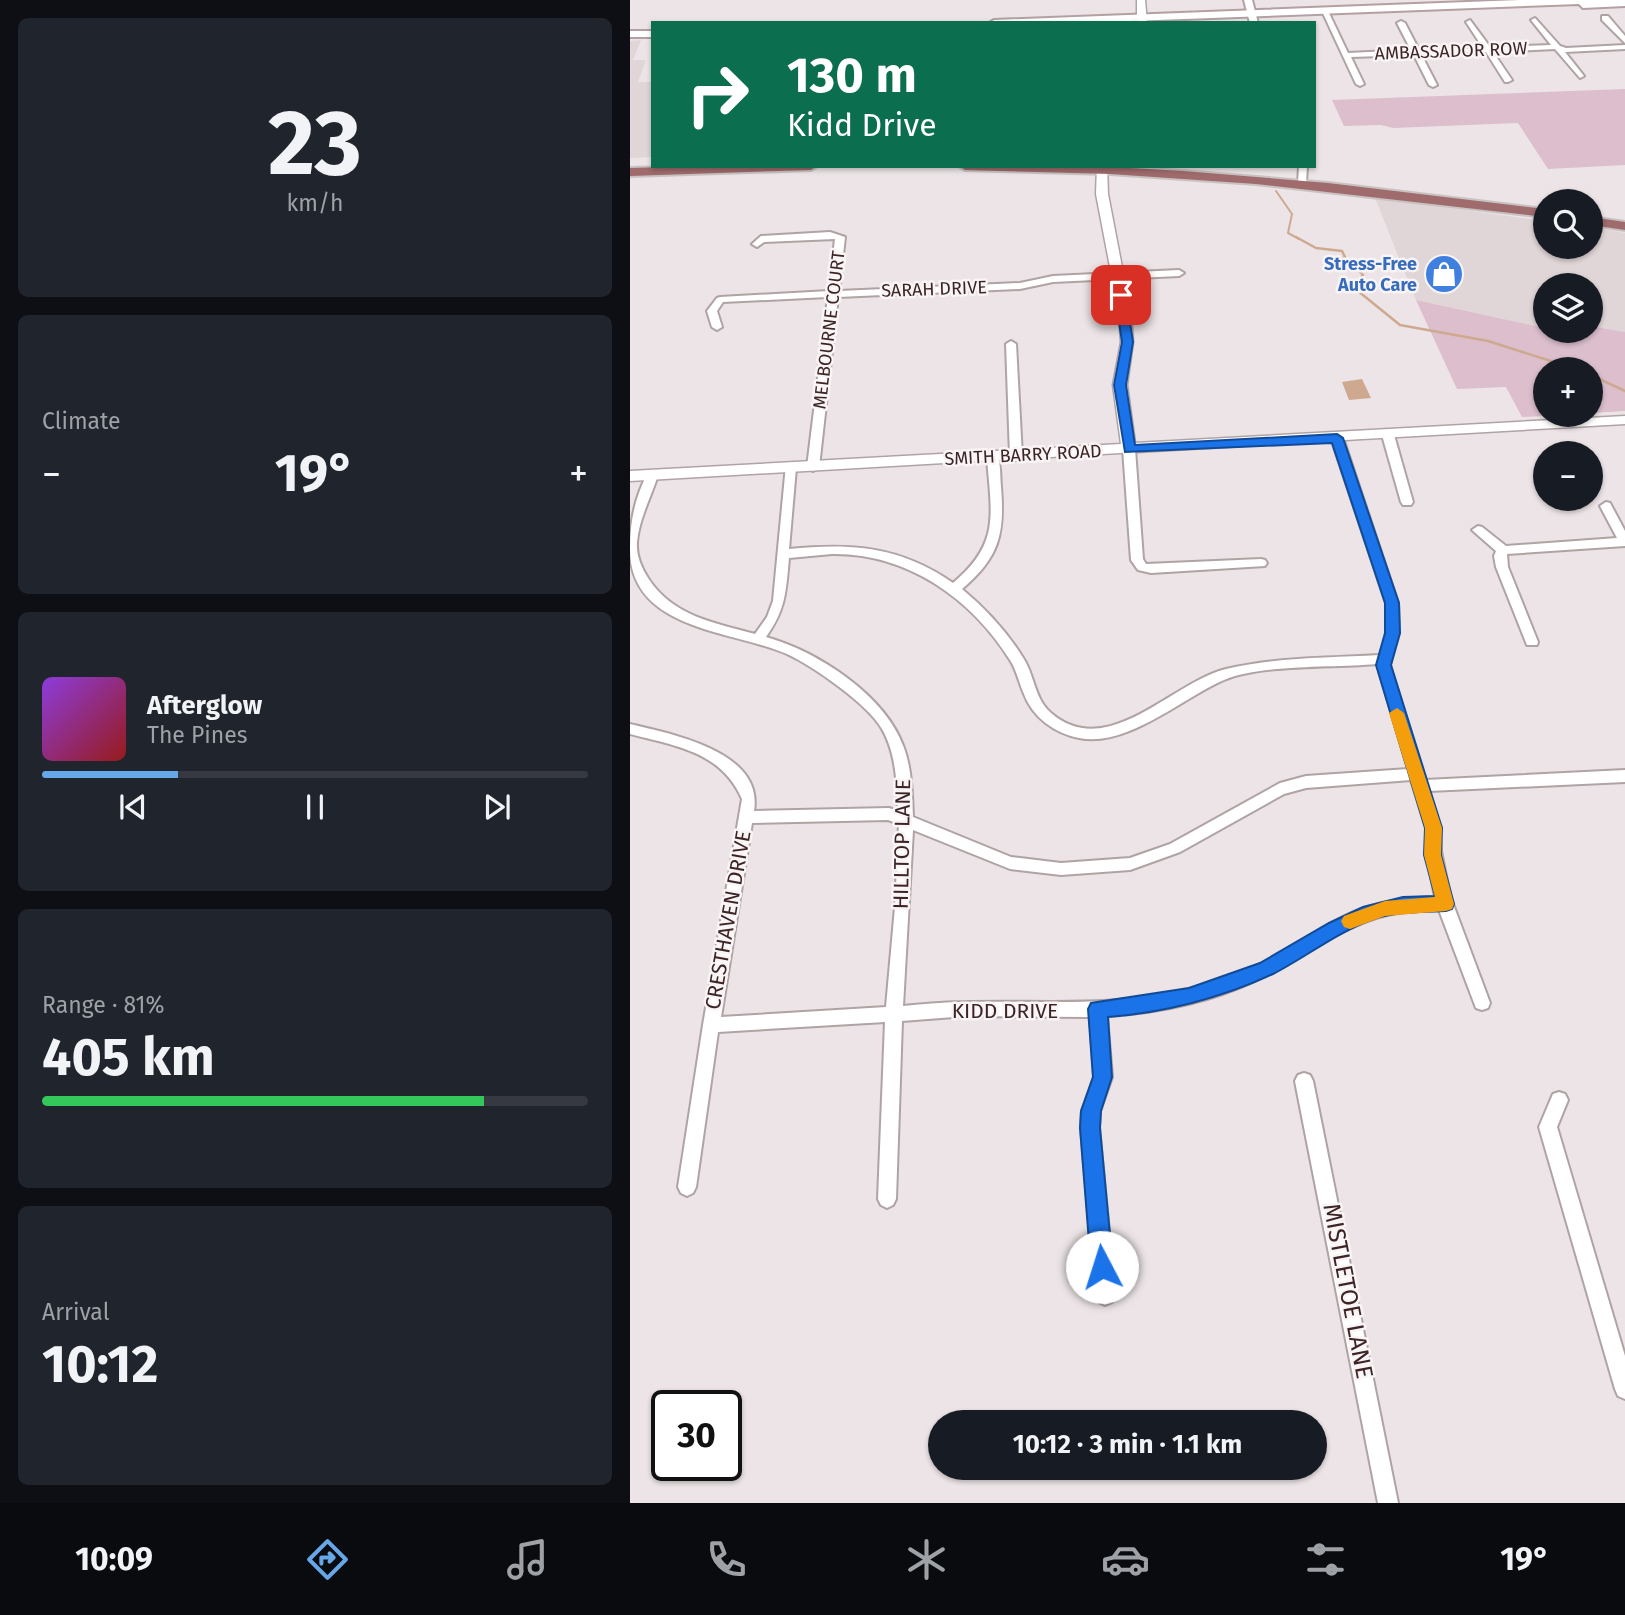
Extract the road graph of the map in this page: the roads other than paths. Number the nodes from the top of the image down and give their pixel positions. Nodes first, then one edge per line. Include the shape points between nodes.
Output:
1 (1141, 0) edge
2 (1248, 0) edge
3 (1596, 0) edge
4 (1564, 3) junction
5 (1625, 3) edge
6 (1324, 11) junction
7 (1252, 18) edge
8 (1605, 18) dead end
9 (1143, 20) edge
10 (1535, 20) dead end
11 (1093, 21) edge
12 (1470, 22) dead end
13 (1401, 23) dead end
14 (630, 34) edge
15 (651, 34) edge
16 (1625, 43) edge
17 (1556, 47) junction
18 (1487, 48) junction
19 (1417, 52) junction
20 (1346, 55) junction
21 (1580, 76) dead end
22 (1508, 80) dead end
23 (1360, 84) dead end
24 (1433, 85) dead end
25 (651, 163) edge
26 (630, 164) edge
27 (759, 168) edge
28 (1056, 168) edge
29 (1217, 168) edge
30 (1102, 169) edge
31 (630, 172) edge
32 (1303, 175) edge
33 (1533, 202) edge
34 (1533, 211) edge
35 (1603, 213) edge
36 (1625, 216) edge
37 (1603, 223) edge
38 (1625, 226) edge
39 (757, 244) dead end
40 (1179, 273) dead end
41 (1116, 276) junction
42 (833, 293) junction
43 (717, 327) dead end
44 (1011, 344) dead end
45 (1625, 420) edge
46 (1388, 435) junction
47 (1337, 438) junction
48 (1129, 449) junction
49 (1016, 456) junction
50 (993, 457) junction
51 (813, 467) junction
52 (790, 468) junction
53 (652, 475) junction
54 (630, 476) edge
55 (1407, 502) dead end
56 (1606, 506) dead end
57 (1478, 530) dead end
58 (1625, 542) edge
59 (1503, 550) junction
60 (785, 554) junction
61 (1261, 563) dead end
62 (953, 590) junction
63 (757, 641) junction
64 (1532, 642) dead end
65 (1384, 659) junction
66 (630, 729) edge
67 (1625, 776) edge
68 (1419, 780) junction
69 (746, 817) junction
70 (906, 819) junction
71 (1446, 904) junction
72 (1482, 1003) dead end
73 (1098, 1009) junction
74 (894, 1013) junction
75 (711, 1026) junction
76 (1304, 1080) dead end
77 (1559, 1100) dead end
78 (687, 1187) dead end
79 (887, 1199) dead end
80 (1105, 1294) dead end
81 (1625, 1389) edge
82 (1388, 1503) edge

1 - 9 street
2 - 7 street
3 - 4 main road
4 - 5 main road
4 - 6 main road
6 - 7 main road
6 - 20 street
7 - 9 main road
8 - 16 street
9 - 11 main road
10 - 17 street
12 - 18 street
13 - 19 street
14 - 15 main road
16 - 17 street, AMBASSADOR ROW via 1566,50
17 - 18 street, AMBASSADOR ROW
17 - 21 street
18 - 19 street, AMBASSADOR ROW
18 - 22 street
19 - 20 street, AMBASSADOR ROW
19 - 24 street
20 - 23 street
25 - 26 main road
27 - 31 main road
28 - 30 main road
29 - 32 main road
30 - 32 main road
30 - 41 street
32 - 33 main road
32 - 34 main road
35 - 36 main road
37 - 38 main road
39 - 42 street, MELBOURNE COURT via 761,239 840,237
40 - 41 street, SARAH DRIVE
41 - 42 street, SARAH DRIVE via 1020,286
41 - 48 street via 1125,314 1127,342 1120,385
42 - 43 street, SARAH DRIVE via 720,300 712,312
42 - 51 street, MELBOURNE COURT
44 - 49 street
45 - 46 street, SMITH BARRY ROAD
46 - 47 street, SMITH BARRY ROAD
46 - 55 street
47 - 48 street, SMITH BARRY ROAD
47 - 65 street via 1392,603 1392,633
48 - 49 street, SMITH BARRY ROAD
48 - 61 street via 1137,560 1142,567
49 - 50 street, SMITH BARRY ROAD
50 - 51 street, SMITH BARRY ROAD
50 - 62 street via 996,537 976,573
51 - 52 street, SMITH BARRY ROAD
52 - 53 street, SMITH BARRY ROAD
52 - 60 street
53 - 54 street, SMITH BARRY ROAD
53 - 63 street, HILLTOP LANE via 631,551 649,592 682,617
56 - 58 street
57 - 59 street
58 - 59 street
59 - 64 street via 1502,567
60 - 62 street via 876,553 901,561
60 - 63 street via 776,611
62 - 65 street via 1010,649 1044,714 1066,729 1082,733 1116,730 1238,671
63 - 70 street, HILLTOP LANE via 791,650 814,664 887,724 902,761
65 - 68 street via 1392,700
66 - 69 street, CRESTHAVEN DRIVE via 697,748 728,763 744,782 749,799
67 - 68 street
68 - 70 street via 1306,782 1280,789 1175,848 1108,867 1061,869 1010,863
68 - 71 street
69 - 70 street via 889,814
69 - 75 street, CRESTHAVEN DRIVE
70 - 74 street, HILLTOP LANE
71 - 72 street
71 - 73 street, KIDD DRIVE via 1403,905 1369,913 1272,966 1189,996
73 - 74 street, KIDD DRIVE
73 - 80 street via 1102,1077 1090,1128
74 - 75 street, KIDD DRIVE
74 - 79 street, HILLTOP LANE
75 - 78 street, CRESTHAVEN DRIVE
76 - 82 street, MISTLETOE LANE
77 - 81 street via 1548,1127

